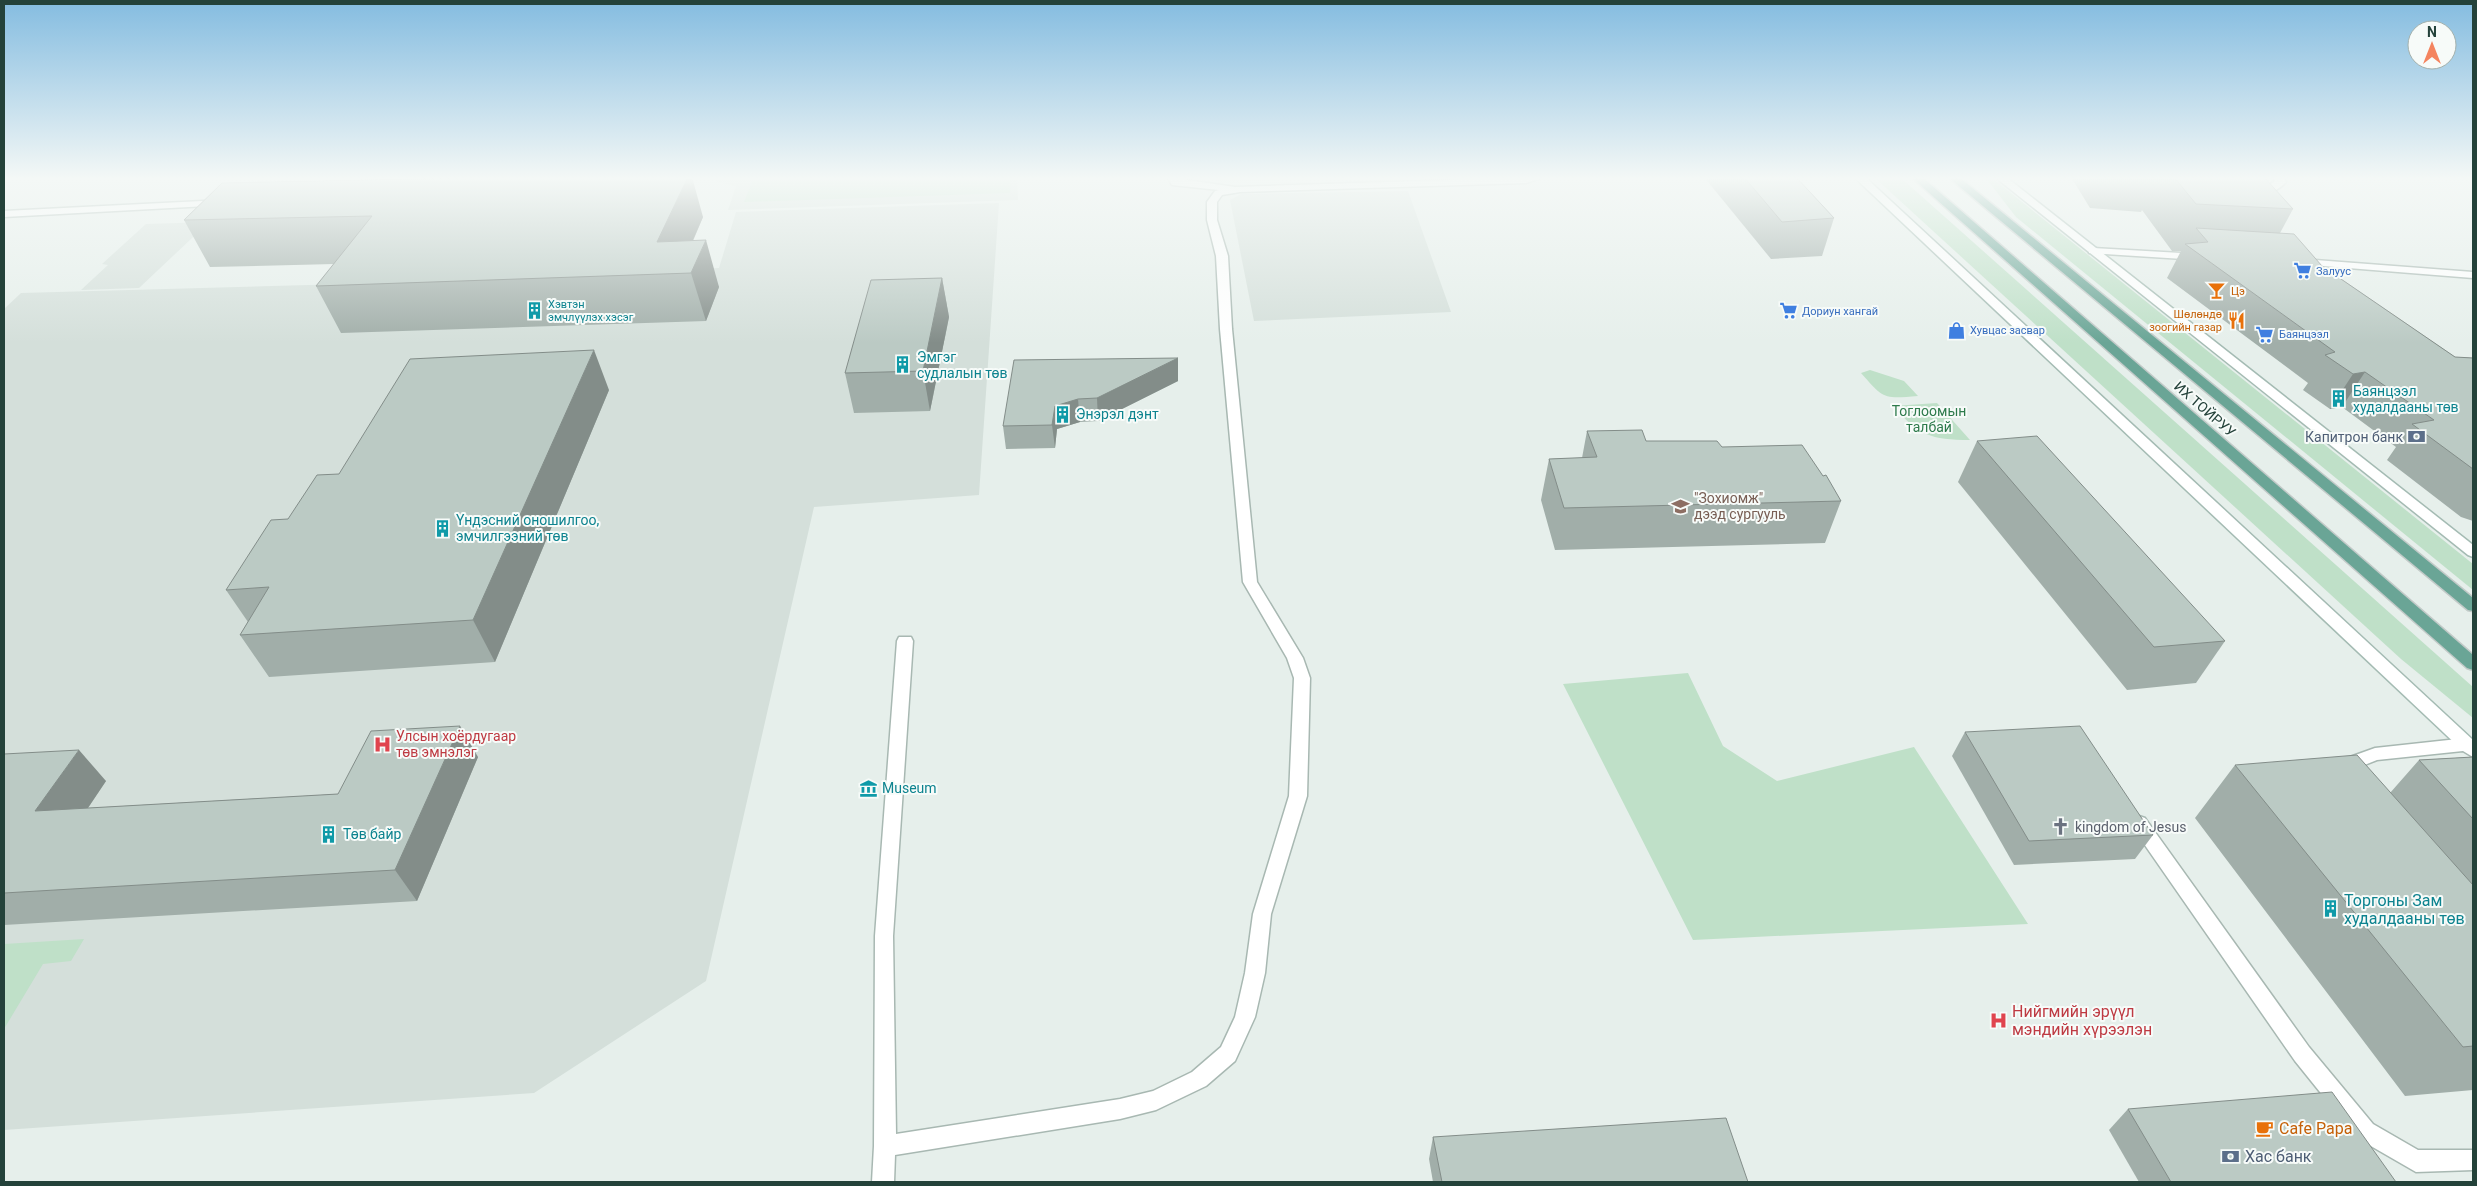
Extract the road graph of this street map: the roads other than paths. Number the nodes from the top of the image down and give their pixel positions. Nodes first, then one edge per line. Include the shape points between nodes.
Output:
1 (1215, 232) edge
2 (1918, 232) edge
3 (1979, 232) edge
4 (2020, 232) edge
5 (2070, 232) edge
6 (2093, 251) junction
7 (2207, 257) edge
8 (2298, 260) edge
9 (2473, 274) edge
10 (2473, 552) edge
11 (2473, 606) edge
12 (905, 641) dead end
13 (2473, 664) edge
14 (2471, 747) edge
15 (2343, 786) edge
16 (2126, 805) edge
17 (885, 1146) junction
18 (2473, 1160) edge
19 (883, 1182) edge

1 - 17 street via 1222,256 1250,582 1295,658 1302,678 1303,699 1298,796 1262,914 1246,1017 1228,1054 1199,1079 1156,1100 1120,1110
2 - 14 street
3 - 13 main road, ИХ ТОЙРУУ
4 - 11 main road, ИХ ТОЙРУУ
5 - 6 street
6 - 7 street
6 - 10 street
8 - 9 street
12 - 17 street via 884,936
14 - 15 street via 2375,754 2335,770
16 - 18 street via 2214,925 2302,1054 2365,1131 2416,1161
17 - 19 street

